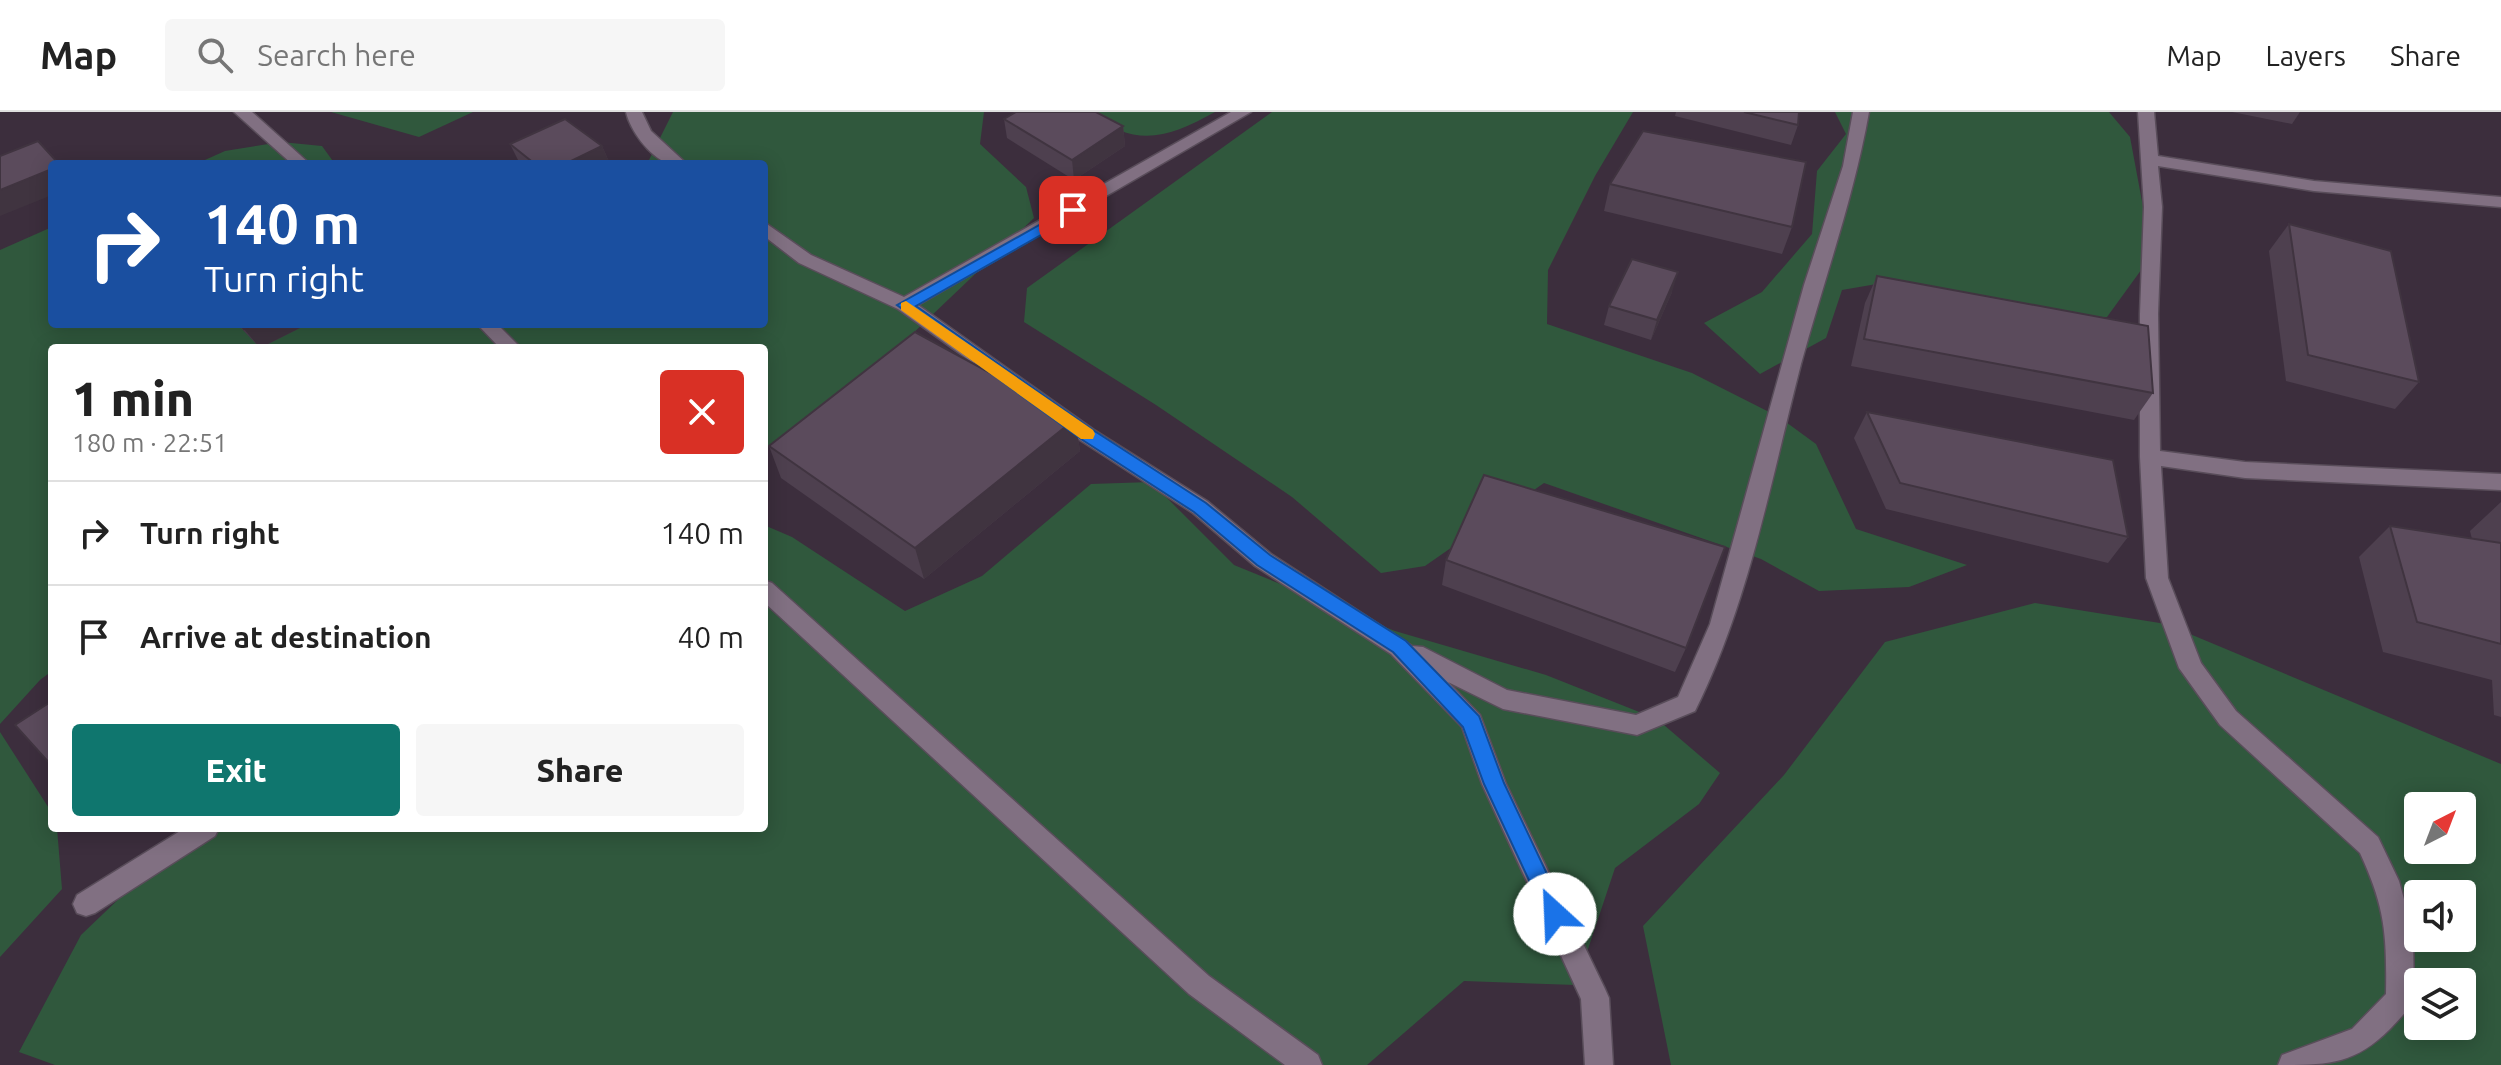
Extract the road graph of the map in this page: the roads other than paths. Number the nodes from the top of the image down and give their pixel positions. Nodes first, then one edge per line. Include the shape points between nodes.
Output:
1 (242, 112) edge
2 (634, 112) edge
3 (1243, 112) edge
4 (1861, 112) edge
5 (2146, 112) edge
6 (297, 160) edge
7 (674, 160) edge
8 (2150, 160) junction
9 (2501, 202) edge
10 (768, 230) edge
11 (905, 305) junction
12 (490, 328) edge
13 (508, 344) edge
14 (2150, 457) junction
15 (2501, 482) edge
16 (768, 593) edge
17 (1399, 647) junction
18 (200, 832) edge
19 (86, 904) dead end
20 (1308, 1065) edge
21 (1599, 1065) edge
22 (2292, 1065) edge

1 - 6 street
2 - 7 street via 644,133
3 - 11 street
4 - 17 street via 1851,166 1813,285 1721,624 1687,704 1637,725 1503,699
5 - 8 street
8 - 9 street via 2314,186
8 - 14 street
10 - 11 street via 805,259
11 - 17 street via 1087,435 1200,507 1263,560
12 - 13 street
14 - 15 street via 2245,470
14 - 22 street via 2157,578 2191,668 2228,718 2369,845 2400,932 2400,999 2361,1039
16 - 20 street via 1199,985
17 - 21 street via 1472,722 1494,784 1595,998
18 - 19 street

